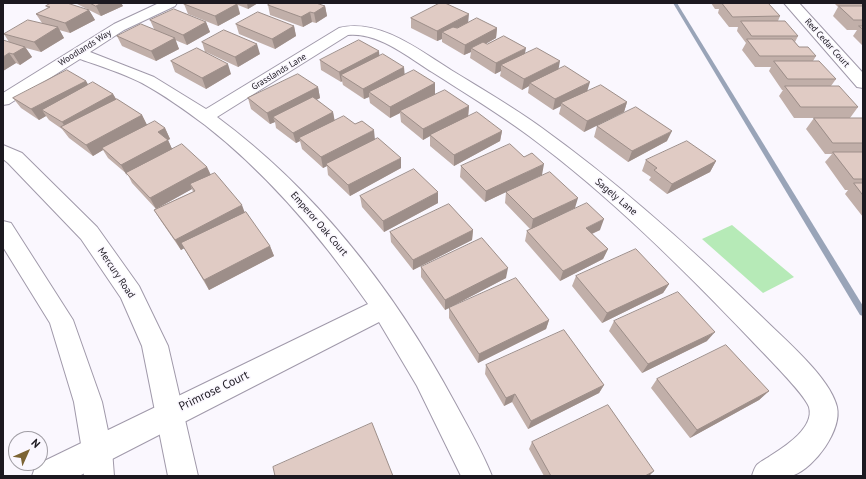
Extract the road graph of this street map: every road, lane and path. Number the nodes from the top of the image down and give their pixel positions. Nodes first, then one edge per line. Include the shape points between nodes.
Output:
1 (170, 3) edge
2 (791, 3) edge
3 (353, 29) joint
4 (79, 53) junction
5 (863, 83) edge
6 (3, 100) edge
7 (205, 117) junction
8 (3, 151) edge
9 (3, 229) edge
10 (383, 308) junction
11 (170, 413) junction
12 (98, 463) edge
13 (47, 476) edge
14 (183, 476) edge
15 (477, 476) edge
16 (767, 476) edge

1 - 4 street, Woodlands Way via 119,27
2 - 5 street, Red Cedar Court
3 - 7 street, Grasslands Lane via 344,32
3 - 16 street, Sagely Lane via 374,34 407,50 496,104 549,142 626,205 725,296 778,350 814,390 823,406 823,425 811,444
4 - 6 street, Woodlands Way
4 - 7 street, Emperor Oak Court via 156,85
7 - 10 street, Emperor Oak Court via 290,190 326,230
8 - 11 street, Mercury Road via 15,158 89,233 131,294 155,346
9 - 12 street via 61,320 88,402
10 - 11 street, Primrose Court
10 - 15 street, Emperor Oak Court via 408,346
11 - 12 street, Primrose Court
11 - 14 street, Mercury Road
12 - 13 street, Primrose Court

